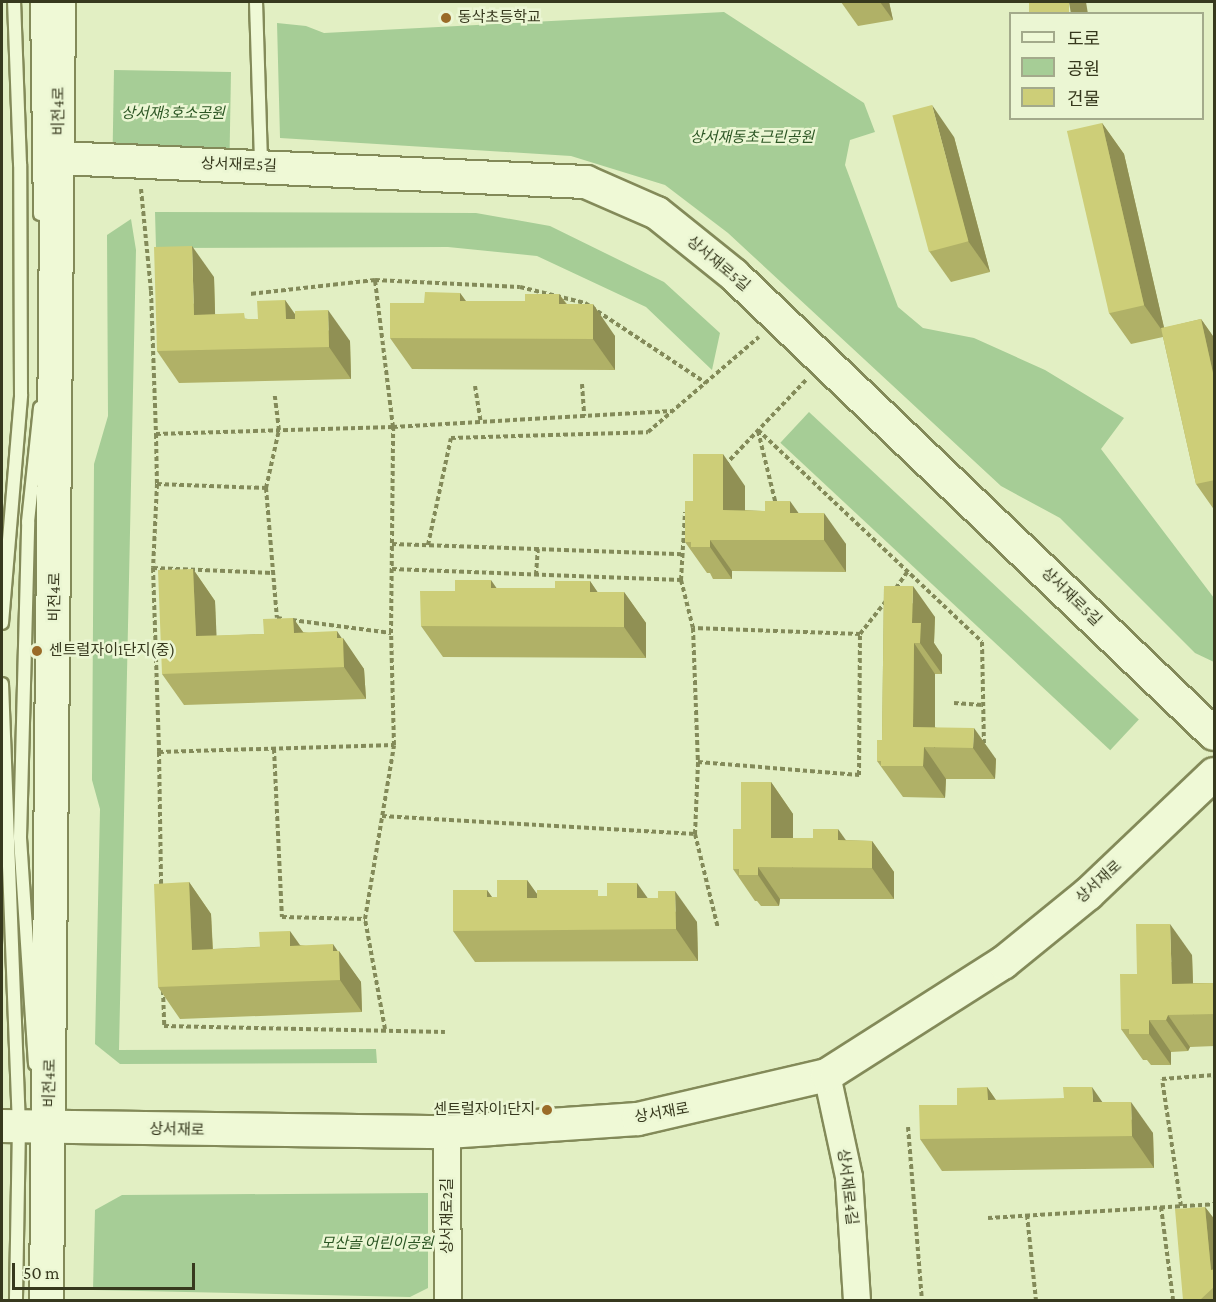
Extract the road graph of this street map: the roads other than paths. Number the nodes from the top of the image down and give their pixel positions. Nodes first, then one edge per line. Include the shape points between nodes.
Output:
1 (14, 2) edge
2 (37, 2) edge
3 (58, 2) edge
4 (256, 2) edge
5 (59, 158) junction
6 (261, 166) junction
7 (40, 228) dead end
8 (58, 318) junction
9 (39, 390) dead end
10 (39, 413) junction
11 (2, 623) edge
12 (2, 684) edge
13 (1215, 734) edge
14 (1215, 774) edge
15 (827, 1075) junction
16 (26, 1126) edge
17 (447, 1132) junction
18 (16, 1300) edge
19 (34, 1300) edge
20 (46, 1300) edge
21 (448, 1300) edge
22 (858, 1300) edge

1 - 11 lane via 20,164 21,395
2 - 7 lane
3 - 5 main road, 비전4로
4 - 6 lane
5 - 6 street, 상서재로5길
5 - 8 main road, 비전4로
6 - 13 street, 상서재로5길 via 586,182 657,213 734,275
8 - 10 lane
8 - 16 main road, 비전4로
9 - 10 lane
10 - 16 lane via 28,522 20,837 32,1049 37,1073
12 - 16 lane
14 - 15 street, 상서재로 via 1088,894 1003,963
15 - 17 street, 상서재로 via 638,1119
15 - 22 street, 상서재로4길 via 849,1177
16 - 17 street, 상서재로
16 - 18 lane
16 - 19 lane
16 - 20 main road, 비전4로
17 - 21 street, 상서재로2길

